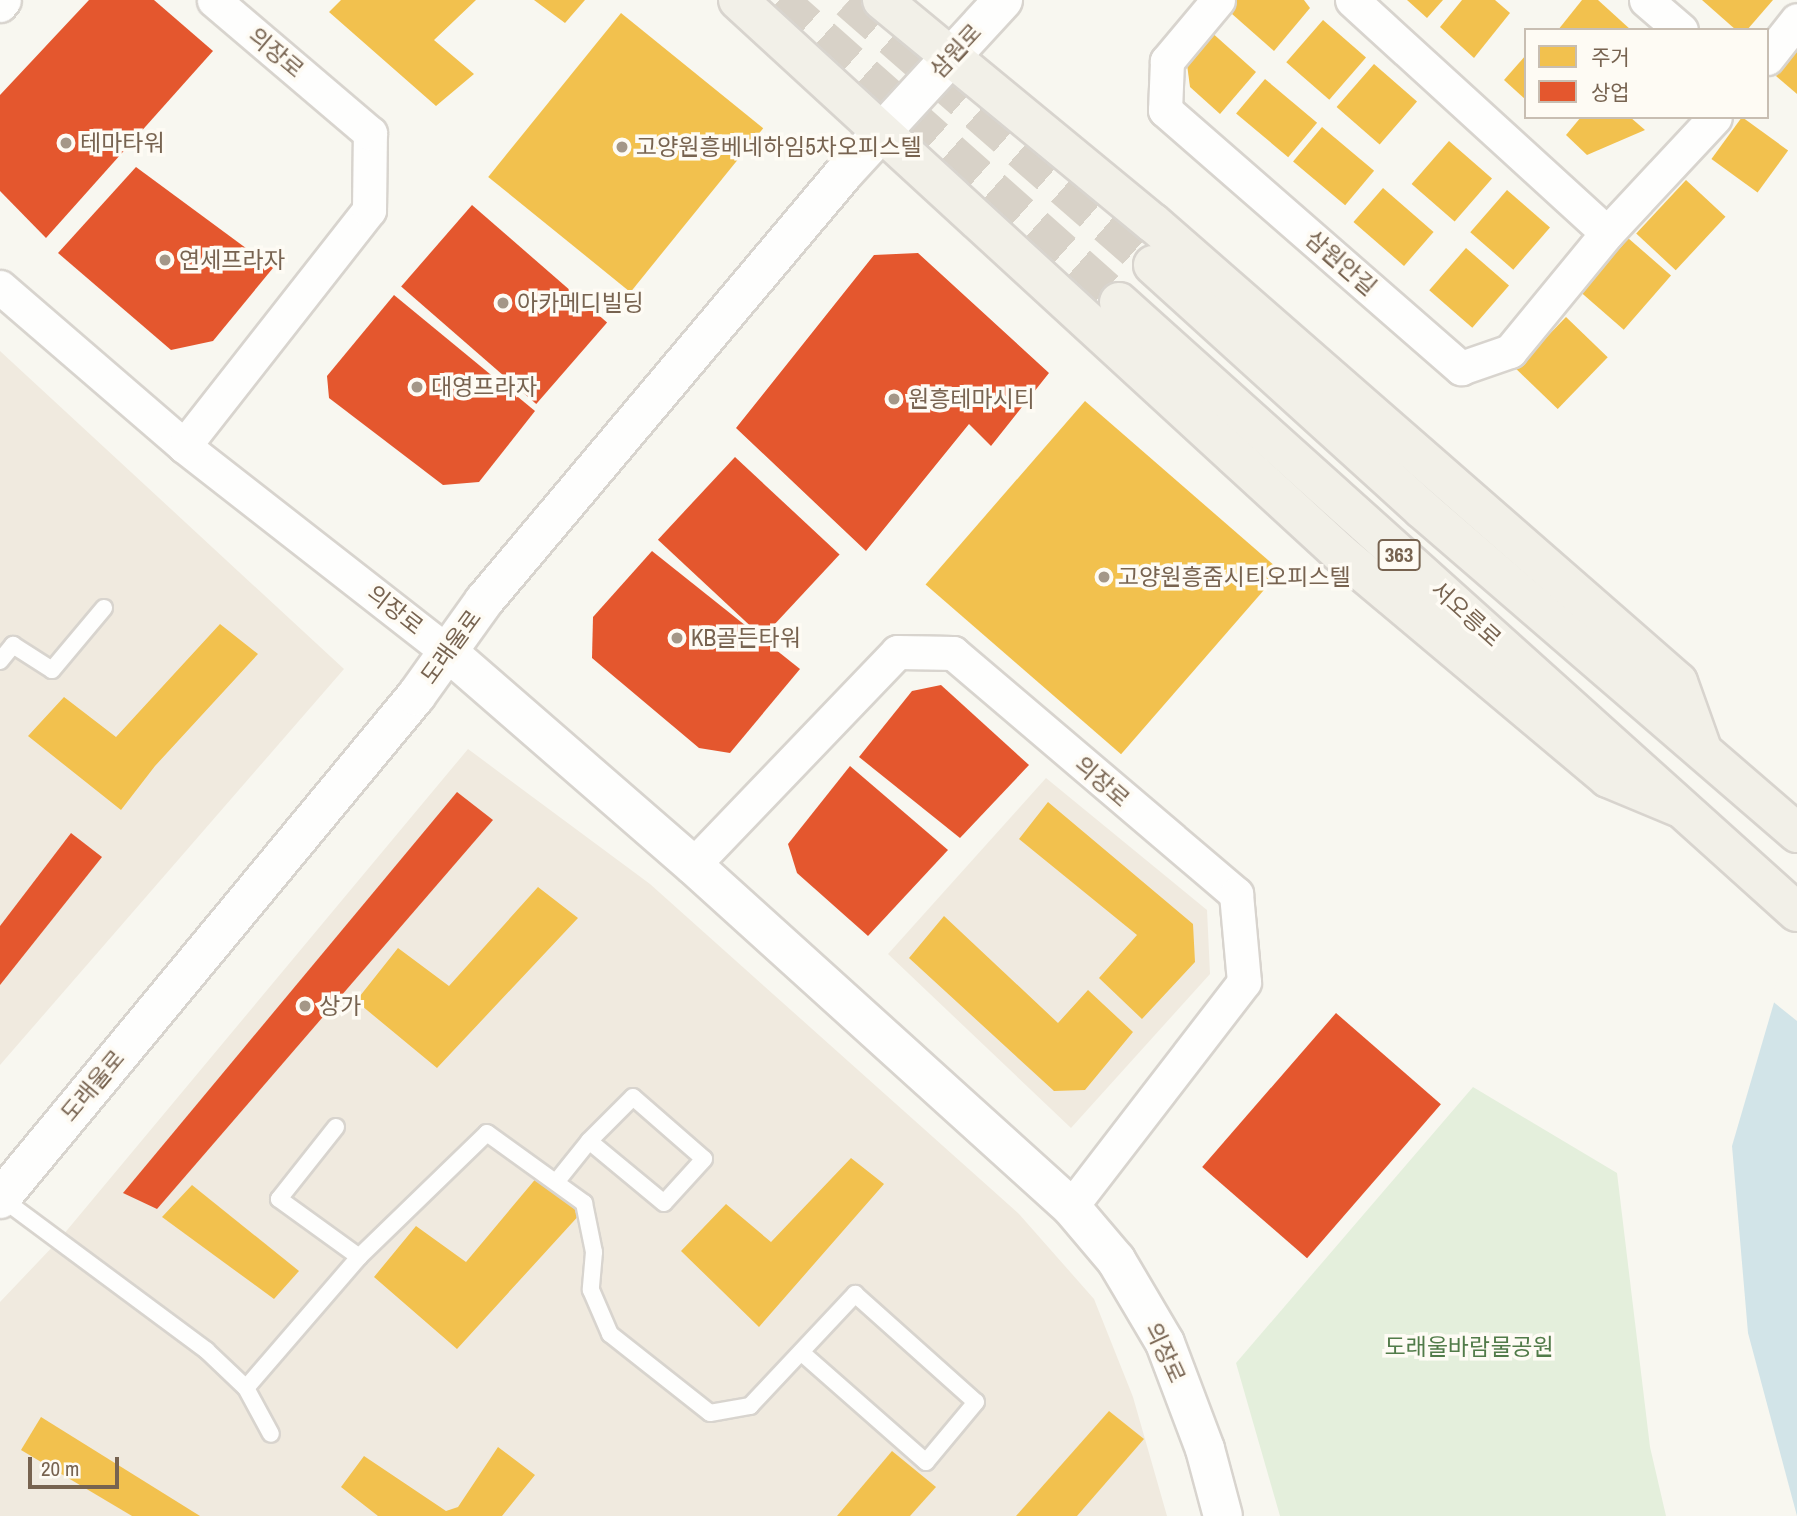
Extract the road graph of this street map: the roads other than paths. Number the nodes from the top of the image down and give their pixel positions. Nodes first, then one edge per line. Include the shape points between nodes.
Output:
1 (4, 0) edge
2 (214, 0) edge
3 (738, 0) edge
4 (882, 0) edge
5 (1003, 0) edge
6 (1218, 0) edge
7 (1352, 0) edge
8 (1646, 0) edge
9 (0, 5) edge
10 (1797, 20) edge
11 (1679, 28) edge
12 (951, 55) junction
13 (1769, 55) edge
14 (909, 101) joint
15 (1713, 119) edge
16 (883, 129) junction
17 (1607, 233) junction
18 (1153, 265) tunnel mouth
19 (0, 287) edge
20 (1119, 302) tunnel mouth
21 (184, 446) junction
22 (104, 608) dead end
23 (448, 652) junction
24 (0, 661) edge
25 (1707, 753) junction
26 (1682, 811) junction
27 (1797, 832) edge
28 (694, 865) junction
29 (1797, 912) edge
30 (336, 1127) dead end
31 (589, 1141) junction
32 (557, 1181) junction
33 (0, 1198) edge
34 (1071, 1207) junction
35 (359, 1257) junction
36 (802, 1353) junction
37 (246, 1388) junction
38 (271, 1434) dead end
39 (1223, 1516) edge

1 - 9 street
2 - 21 street, 의장로 via 370,133 369,210
3 - 16 main road
4 - 12 main road
5 - 12 main road, 삼원로
6 - 17 street, 삼원안길 via 1167,61 1164,110 1461,368 1510,351
7 - 17 street
8 - 11 street
10 - 13 street
12 - 14 main road, 삼원로
12 - 25 main road via 1153,223 1678,681
14 - 16 main road, 도래울로
15 - 17 street, 삼원안길
16 - 23 main road, 도래울로 via 484,601
16 - 26 main road via 1340,553 1608,778
18 - 25 main road, 363 via 1422,509
19 - 21 street, 의장로
20 - 26 main road, 서오릉로 / 363
21 - 23 street, 의장로
22 - 24 lane via 52,670 13,645
23 - 28 main road, 의장로
23 - 33 main road, 도래울로
25 - 27 main road, 363
26 - 29 main road, 363
28 - 34 main road, 의장로
28 - 34 street, 의장로 via 897,652 953,653 1236,894 1244,982
30 - 35 lane via 279,1199
31 - 31 lane via 633,1097 704,1159 664,1203
31 - 32 lane
32 - 35 lane via 487,1133
32 - 36 lane via 584,1203 594,1252 591,1290 610,1334 710,1413 750,1406
33 - 37 lane via 206,1350
34 - 39 main road, 의장로 via 1116,1260 1165,1343 1205,1449
35 - 37 lane
36 - 36 lane via 855,1294 976,1402 926,1462
37 - 38 lane

